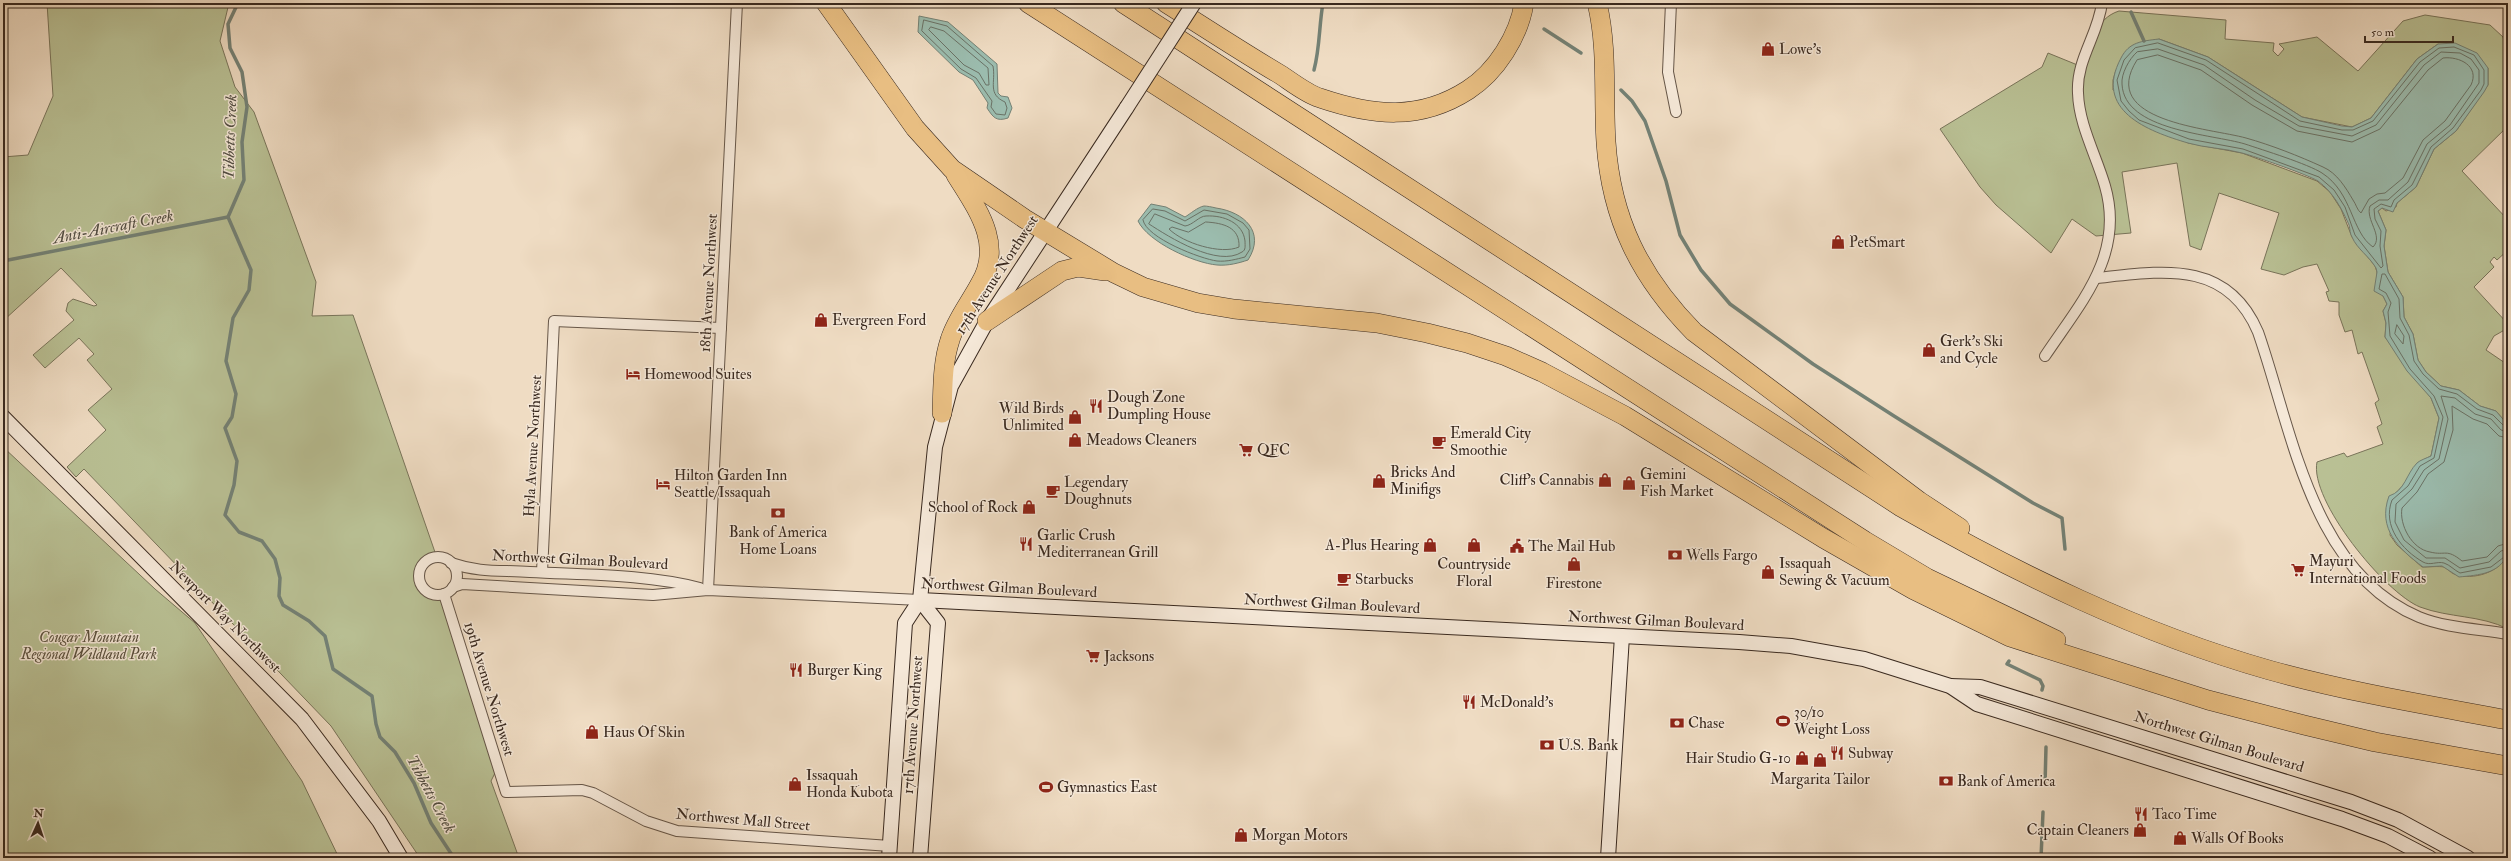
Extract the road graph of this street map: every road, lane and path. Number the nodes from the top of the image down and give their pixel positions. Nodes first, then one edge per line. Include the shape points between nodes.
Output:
1 (737, 3) edge
2 (826, 3) edge
3 (1028, 3) edge
4 (1123, 3) edge
5 (1166, 3) edge
6 (1179, 3) edge
7 (1194, 3) edge
8 (1524, 3) edge
9 (1598, 3) edge
10 (1671, 3) edge
11 (2102, 3) edge
12 (1343, 104) junction
13 (1676, 112) dead end
14 (952, 169) junction
15 (1046, 231) junction
16 (1114, 272) junction
17 (2097, 278) junction
18 (987, 321) junction
19 (722, 328) junction
20 (2045, 356) dead end
21 (942, 413) junction
22 (3, 417) edge
23 (451, 563) junction
24 (542, 572) junction
25 (2046, 585) junction
26 (453, 587) junction
27 (708, 590) junction
28 (444, 594) junction
29 (920, 600) junction
30 (2508, 634) edge
31 (1622, 636) junction
32 (1950, 686) junction
33 (2208, 700) junction
34 (2508, 720) edge
35 (2508, 766) edge
36 (506, 792) joint
37 (890, 852) edge
38 (401, 858) edge
39 (920, 858) edge
40 (1608, 858) edge
41 (2430, 858) edge
42 (2468, 858) edge

1 - 19 street, 18th Avenue Northwest
2 - 14 highway via 915,128
3 - 33 highway via 1927,578 2034,631
4 - 25 highway via 1901,508 1968,546
5 - 12 highway via 1319,98
6 - 12 highway
7 - 15 street, 17th Avenue Northwest, bridge
8 - 12 highway via 1516,30 1493,68 1477,84 1455,98 1434,108 1397,113 1374,112
9 - 25 highway via 1603,44 1609,173 1620,219 1637,259 1670,308 1699,337 1919,501
10 - 13 street via 1668,72
11 - 17 street via 2096,28 2080,66 2078,88 2082,117 2105,187 2110,212 2108,244
14 - 15 highway
14 - 21 highway via 984,225 991,254 986,273 958,320 950,340 944,362
15 - 16 highway
15 - 18 street, 17th Avenue Northwest
16 - 18 highway via 1078,267 1062,271
16 - 33 highway via 1143,287 1198,303 1377,323 1467,343 1506,356 1542,372 1624,416 1823,538 1914,590 1966,616 2010,637
17 - 20 street
17 - 30 street via 2179,272 2215,282 2238,299 2258,332 2313,502 2335,542 2349,561 2378,591 2415,615 2443,623
18 - 21 street, 17th Avenue Northwest via 951,386
19 - 24 street, Hyla Avenue Northwest via 554,321
19 - 27 street, 18th Avenue Northwest
21 - 29 street, 17th Avenue Northwest via 930,477
22 - 38 street, Newport Way Northwest via 302,720 379,821
23 - 24 street, Northwest Gilman Boulevard via 482,572
23 - 26 street via 456,572
23 - 28 street via 442,558 430,559 420,571 420,582 424,589 432,594
24 - 27 street, Northwest Gilman Boulevard via 667,579
25 - 34 highway via 2164,635 2268,670 2344,690
26 - 27 street, Northwest Gilman Boulevard via 462,584 653,595
26 - 28 street
27 - 29 street, Northwest Gilman Boulevard
28 - 36 street, 19th Avenue Northwest
29 - 31 street, Northwest Gilman Boulevard
29 - 37 street, 17th Avenue Northwest via 905,623
29 - 39 street, 17th Avenue Northwest via 938,624
31 - 32 street, Northwest Gilman Boulevard via 1764,644 1828,652 1877,662
31 - 40 street
32 - 41 street, Northwest Gilman Boulevard via 1976,704 2342,819 2388,836
32 - 42 street, Northwest Gilman Boulevard via 1980,687 2351,802 2398,820
33 - 35 highway via 2375,742
36 - 37 street, Northwest Mall Street via 582,790 646,820 678,831

